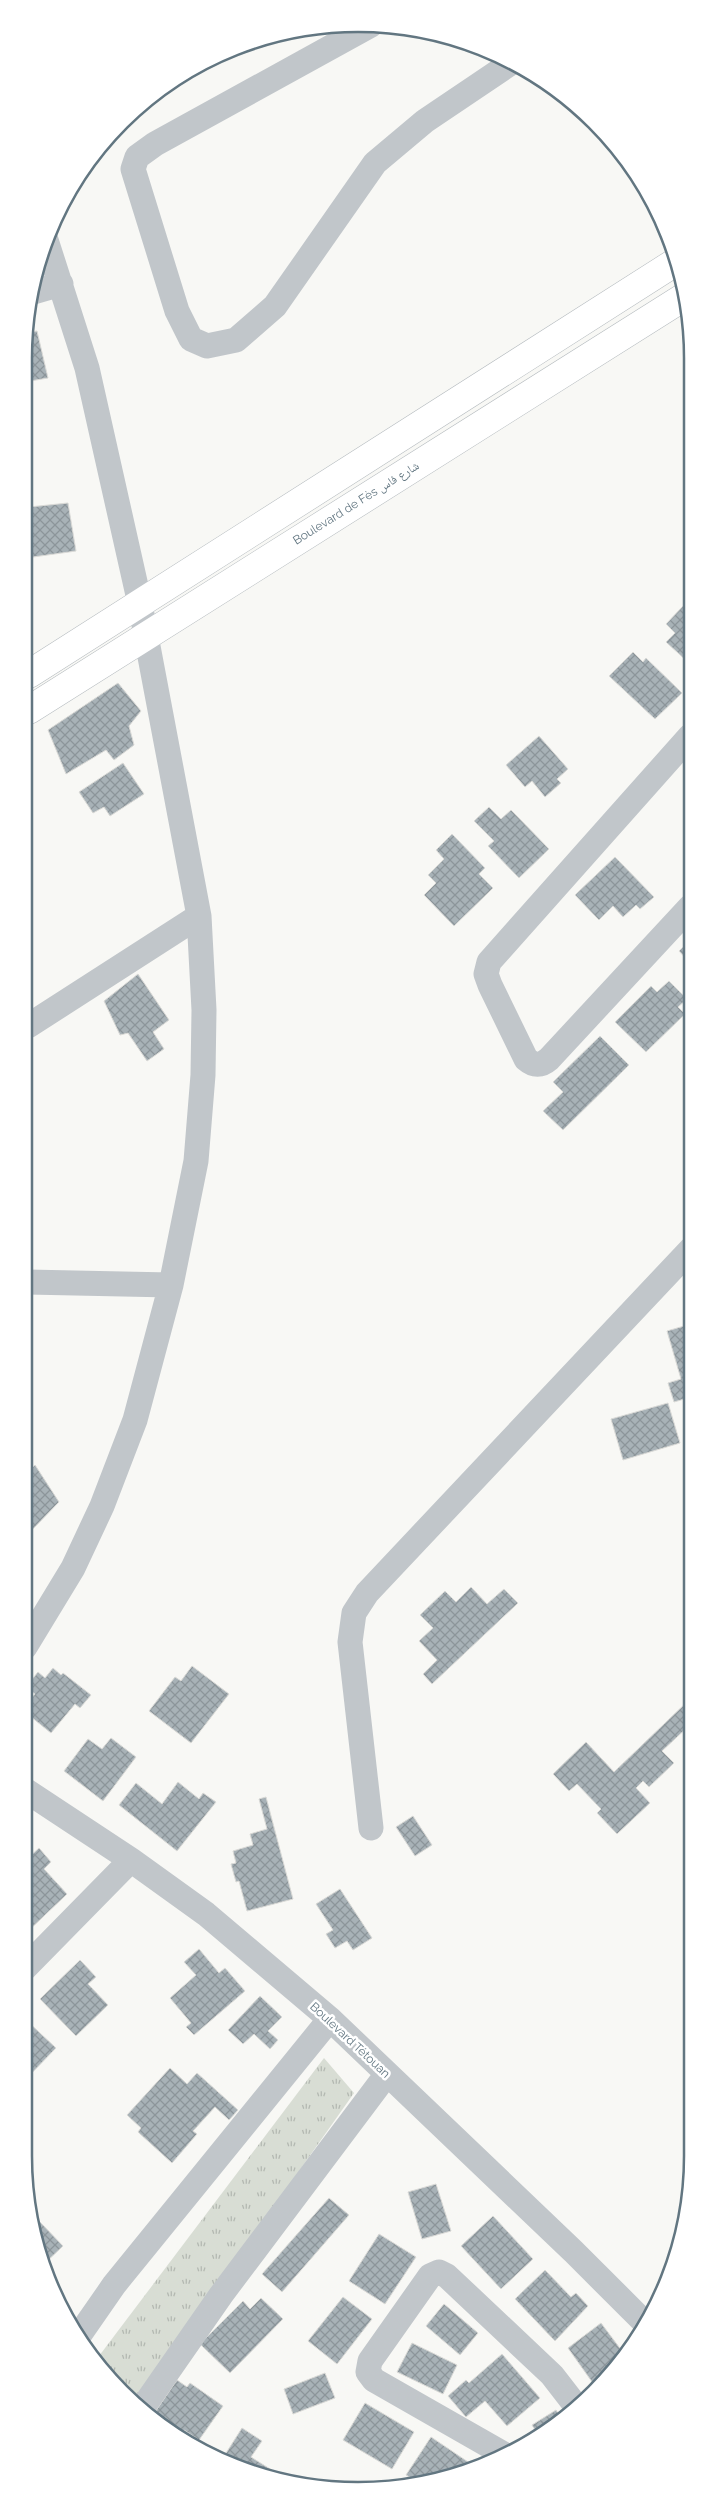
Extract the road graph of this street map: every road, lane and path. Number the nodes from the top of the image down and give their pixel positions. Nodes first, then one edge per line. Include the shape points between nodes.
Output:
1 (358, 32) edge
2 (505, 67) edge
3 (50, 253) edge
4 (670, 266) edge
5 (60, 284) junction
6 (40, 290) edge
7 (678, 301) edge
8 (140, 604) junction
9 (147, 636) junction
10 (32, 672) edge
11 (32, 708) edge
12 (684, 743) edge
13 (684, 914) edge
14 (200, 916) junction
15 (32, 1023) edge
16 (684, 1257) edge
17 (32, 1282) edge
18 (171, 1286) junction
19 (32, 1637) edge
20 (32, 1795) edge
21 (371, 1828) dead end
22 (131, 1860) junction
23 (32, 1961) edge
24 (330, 2019) junction
25 (387, 2074) junction
26 (641, 2319) edge
27 (82, 2331) edge
28 (573, 2402) edge
29 (145, 2404) edge
30 (498, 2451) edge

1 - 2 street via 137,157 133,169 177,311 191,339 207,346 236,340 262,318 275,306 375,163 424,121
3 - 5 street
4 - 8 main road
5 - 6 street
5 - 8 street via 87,368
7 - 9 main road, Boulevard de Fès شارع فاس
8 - 9 street
8 - 10 main road
9 - 11 main road, Boulevard de Fès شارع فاس
9 - 14 street
12 - 13 street via 489,962 486,974 490,985 526,1058 538,1065 550,1059
14 - 15 street
14 - 18 street via 204,1010 196,1161
16 - 21 street via 359,1604 351,1626 351,1664
17 - 18 street
18 - 19 street via 135,1420 102,1506 73,1568
20 - 22 street, Boulevard Tétouan
22 - 23 street
22 - 24 street, Boulevard Tétouan via 206,1914
24 - 25 street, Boulevard Tétouan
24 - 27 street via 114,2285
25 - 26 street, Boulevard Tétouan
25 - 29 street via 221,2295
28 - 30 street via 552,2375 448,2276 438,2272 430,2276 370,2361 368,2372 374,2380

